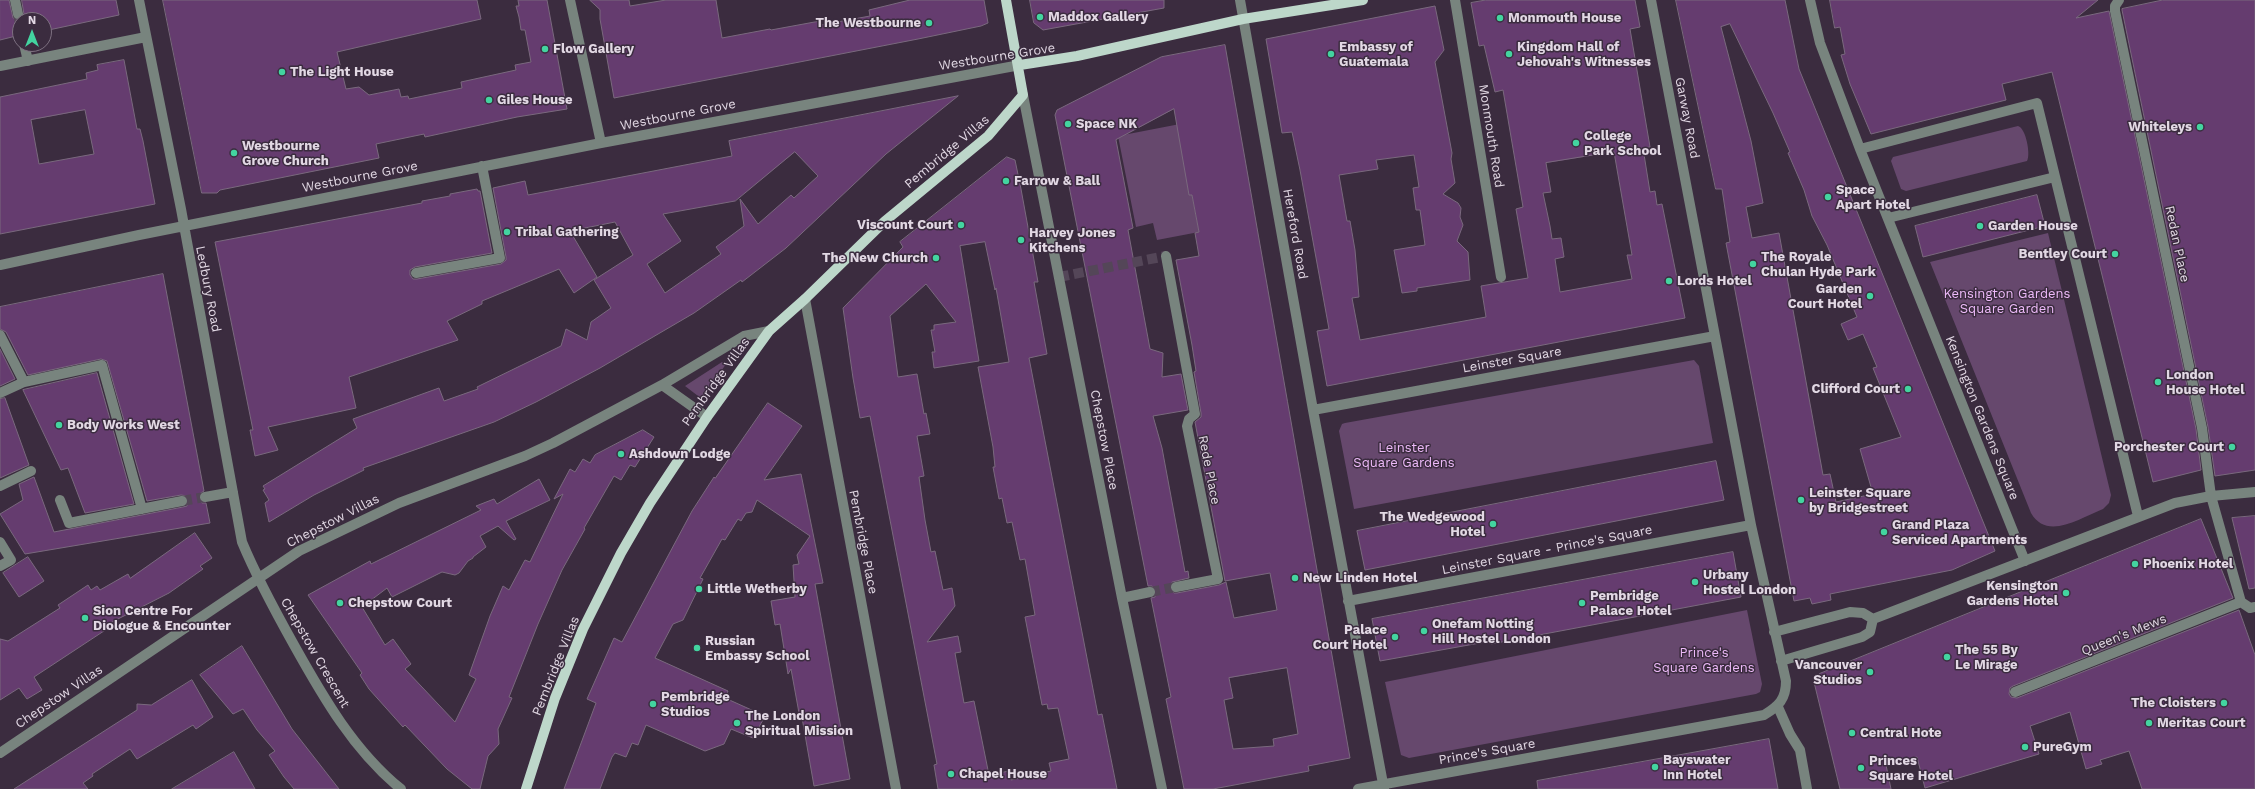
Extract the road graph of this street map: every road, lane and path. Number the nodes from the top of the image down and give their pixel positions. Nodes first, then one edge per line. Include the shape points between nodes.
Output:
1 (15, 0) edge
2 (139, 0) edge
3 (570, 0) edge
4 (1006, 0) edge
5 (1240, 0) edge
6 (1363, 0) edge
7 (1455, 0) edge
8 (1651, 0) edge
9 (1810, 0) edge
10 (2119, 0) edge
11 (18, 12) tunnel mouth
12 (1243, 19) junction
13 (146, 37) junction
14 (26, 52) edge
15 (28, 61) junction
16 (1020, 65) junction
17 (0, 66) edge
18 (1023, 95) junction
19 (600, 143) junction
20 (1860, 149) junction
21 (482, 166) junction
22 (2055, 177) junction
23 (1888, 218) junction
24 (183, 226) junction
25 (1166, 256) dead end
26 (0, 265) edge
27 (416, 273) dead end
28 (1501, 277) dead end
29 (805, 299) junction
30 (769, 331) junction
31 (0, 335) edge
32 (1715, 336) junction
33 (24, 382) junction
34 (662, 385) junction
35 (0, 393) edge
36 (1313, 410) junction
37 (707, 417) junction
38 (31, 471) dead end
39 (0, 486) edge
40 (233, 492) junction
41 (2255, 492) edge
42 (2211, 496) junction
43 (205, 497) tunnel mouth
44 (60, 500) dead end
45 (182, 501) tunnel mouth
46 (142, 509) junction
47 (2138, 516) junction
48 (1751, 525) junction
49 (0, 542) edge
50 (2025, 561) junction
51 (0, 566) edge
52 (258, 580) junction
53 (1176, 587) tunnel mouth
54 (1150, 592) tunnel mouth
55 (1122, 598) junction
56 (1348, 601) junction
57 (2241, 602) junction
58 (2255, 607) edge
59 (1873, 620) junction
60 (1774, 632) junction
61 (1781, 661) junction
62 (2015, 692) dead end
63 (1778, 707) junction
64 (0, 753) edge
65 (1384, 787) edge
66 (401, 789) edge
67 (526, 789) edge
68 (896, 789) edge
69 (1162, 789) edge
70 (1358, 789) edge
71 (1807, 789) edge

1 - 11 street
2 - 13 street, Ledbury Road
3 - 19 street
4 - 16 main road
5 - 12 street, Hereford Road
6 - 12 main road, Westbourne Grove
7 - 28 street, Monmouth Road
8 - 32 street, Garway Road
9 - 20 street, Kensington Gardens Square via 1820,43
10 - 42 street, Redan Place via 2115,11 2202,428
12 - 16 main road, Westbourne Grove via 1077,56
12 - 36 street, Hereford Road
13 - 15 street
13 - 24 street, Ledbury Road
14 - 15 street
15 - 17 street
16 - 18 main road
16 - 19 street, Westbourne Grove
18 - 29 main road, Pembridge Villas via 988,136 885,220
18 - 55 street, Chepstow Place
19 - 21 street, Westbourne Grove
20 - 22 street via 2037,103
20 - 23 street, Kensington Gardens Square
21 - 24 street, Westbourne Grove
21 - 27 street via 500,258
22 - 23 street
22 - 47 street
23 - 50 street, Kensington Gardens Square
24 - 26 street, Westbourne Grove
24 - 40 street, Ledbury Road
25 - 53 street, Rede Place via 1195,414 1189,419 1187,426 1218,579
29 - 30 main road, Pembridge Villas
29 - 68 street, Pembridge Place
30 - 34 street, Chepstow Villas via 744,336
30 - 37 main road, Pembridge Villas
31 - 33 street
32 - 36 street, Leinster Square
32 - 48 street
33 - 35 street
33 - 46 street via 102,365
34 - 37 street
34 - 52 street, Chepstow Villas via 525,456 399,502 352,524 299,551
36 - 56 street, Hereford Road
37 - 67 main road, Pembridge Villas via 621,552 555,698
38 - 39 street
40 - 43 street
40 - 52 street, Ledbury Road via 242,542
41 - 42 street
42 - 47 street via 2175,502
42 - 57 street
44 - 46 street via 69,523
45 - 46 street
47 - 50 street
48 - 56 street, Leinster Square - Prince's Square
48 - 60 street
49 - 51 street via 11,560
50 - 59 street
52 - 64 street, Chepstow Villas
52 - 66 street, Chepstow Crescent via 320,691 363,752
54 - 55 street
55 - 69 street, Chepstow Place
56 - 65 street
57 - 58 street via 2250,608
57 - 62 street, Queen's Mews
59 - 60 street via 1862,613 1850,612
59 - 61 street via 1870,632 1862,637
60 - 61 street
61 - 63 street via 1786,689
63 - 65 street, Prince's Square via 1764,715
63 - 71 street via 1800,750
65 - 70 street, Prince's Square

